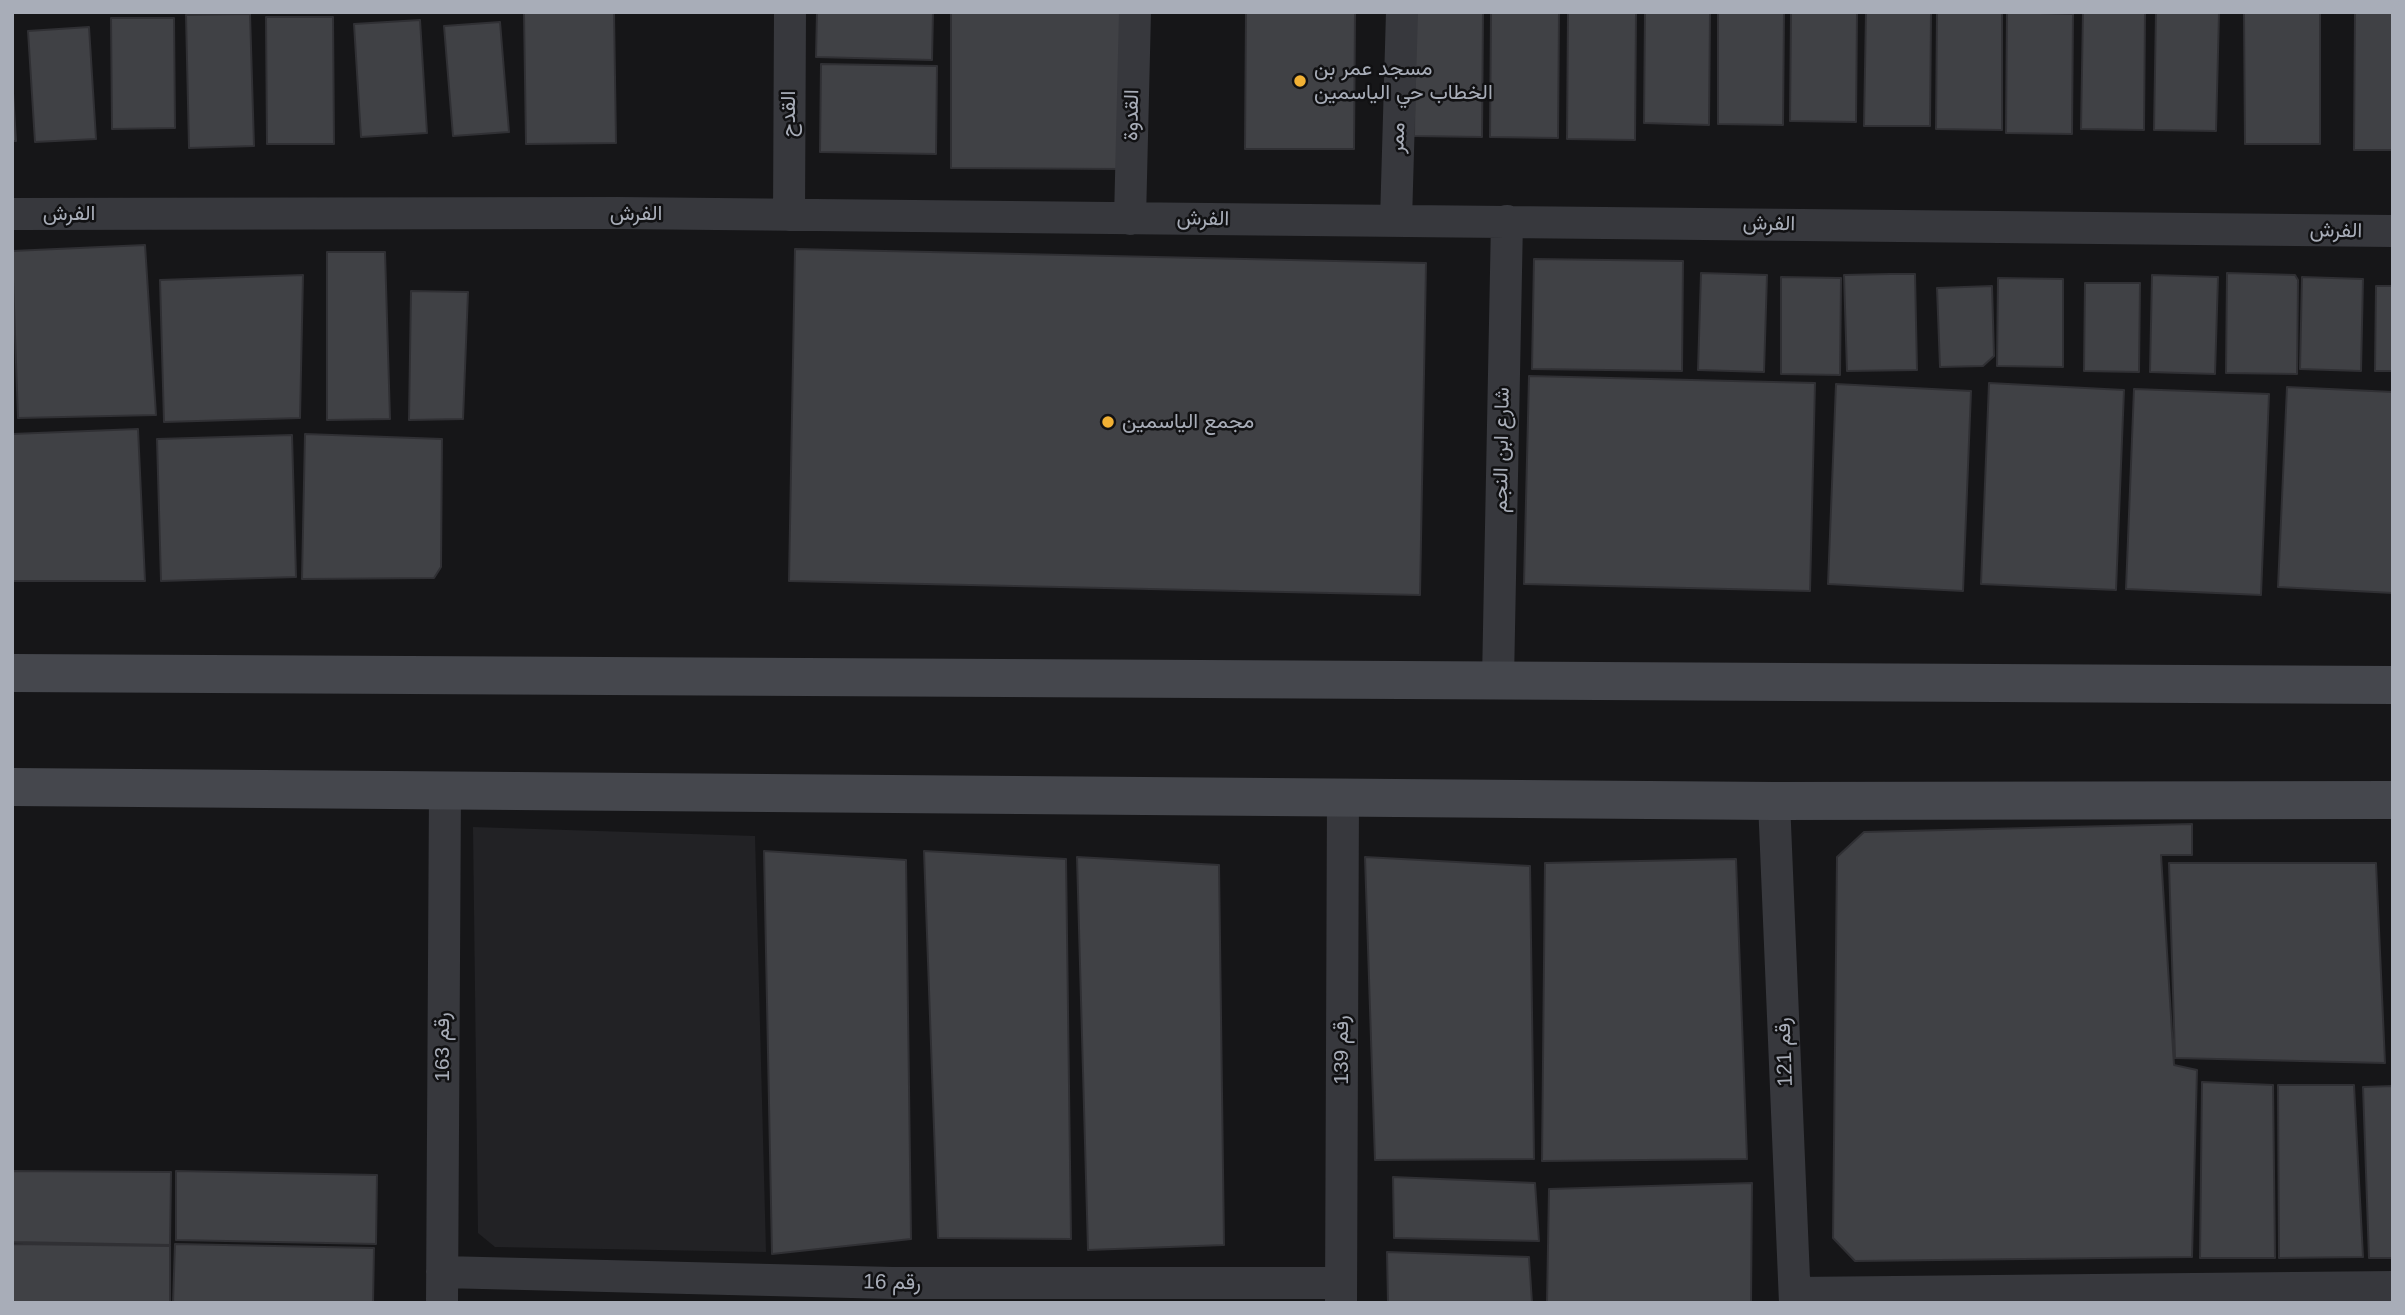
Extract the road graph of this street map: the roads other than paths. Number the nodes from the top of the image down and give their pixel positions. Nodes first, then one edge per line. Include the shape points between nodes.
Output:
1 (790, 12) edge
2 (1135, 12) edge
3 (1402, 12) edge
4 (12, 214) edge
5 (789, 215) junction
6 (1130, 219) junction
7 (1396, 221) junction
8 (1507, 221) junction
9 (2393, 231) edge
10 (12, 673) edge
11 (1498, 680) junction
12 (2393, 685) edge
13 (12, 787) edge
14 (445, 791) junction
15 (1343, 797) junction
16 (2393, 800) edge
17 (1774, 801) junction
18 (442, 1287) edge
19 (2393, 1287) edge
20 (893, 1293) edge
21 (1341, 1293) edge
22 (2204, 1295) edge
23 (1795, 1298) edge

1 - 5 street, القدح
2 - 6 street, القدوة
3 - 7 street, ممر
4 - 5 street, الفرش
5 - 6 street, الفرش
6 - 7 street, الفرش
7 - 8 street, الفرش
8 - 9 street, الفرش
8 - 11 street, شارع ابن النجم
10 - 11 street
11 - 12 street
13 - 14 street
14 - 15 street
14 - 18 street, رقم 163
15 - 17 street
15 - 21 street, رقم 139
16 - 17 street
17 - 23 street, رقم 121
18 - 20 street, رقم 16
19 - 22 street
20 - 21 street, رقم 16
22 - 23 street

